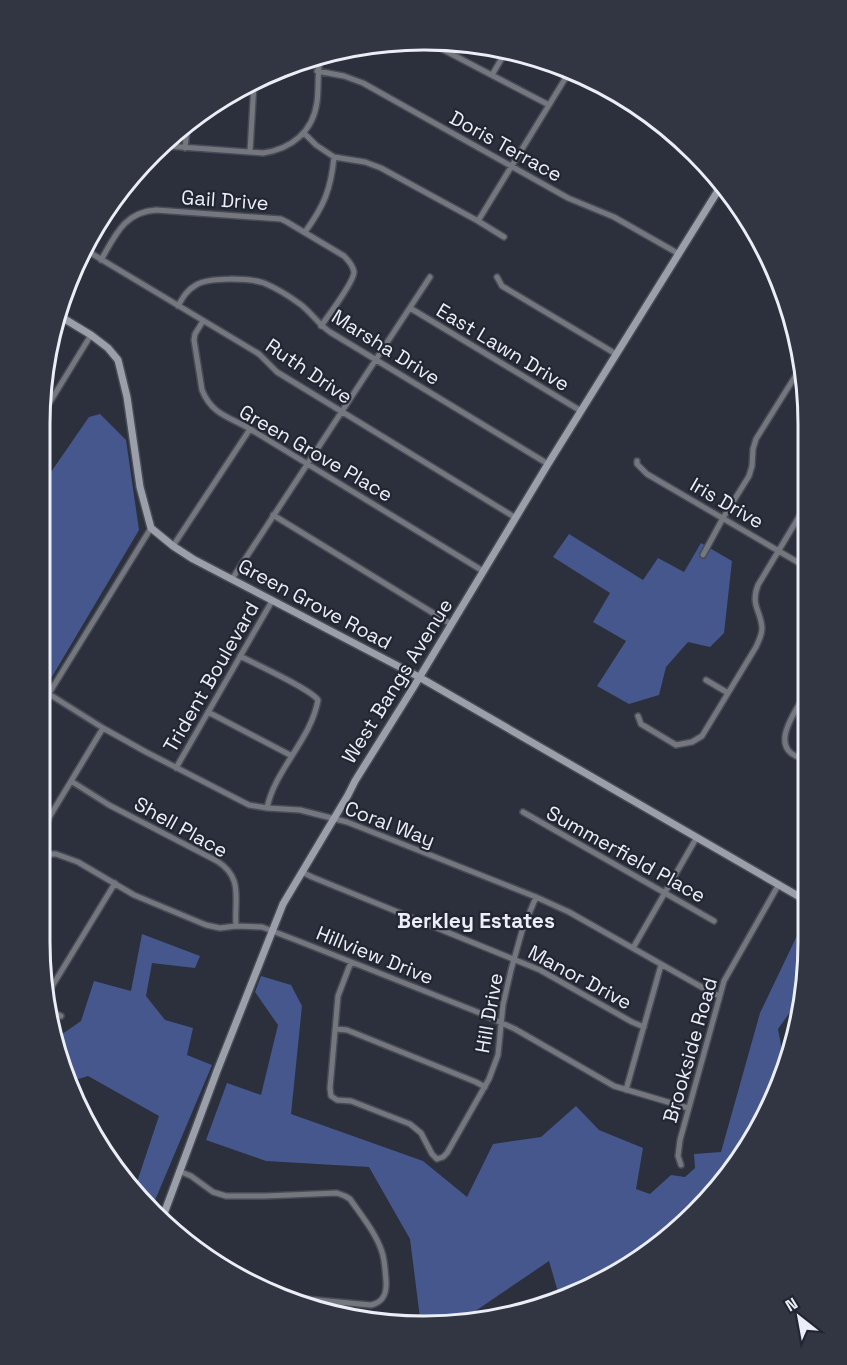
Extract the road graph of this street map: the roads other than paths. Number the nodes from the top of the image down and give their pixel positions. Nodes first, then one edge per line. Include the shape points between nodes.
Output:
1 (444, 50) edge
2 (502, 58) edge
3 (319, 64) edge
4 (317, 71) junction
5 (492, 75) junction
6 (566, 78) edge
7 (254, 91) edge
8 (549, 105) junction
9 (304, 133) junction
10 (186, 134) edge
11 (171, 147) edge
12 (185, 148) junction
13 (250, 152) junction
14 (334, 157) junction
15 (511, 166) junction
16 (718, 193) edge
17 (477, 221) junction
18 (305, 232) junction
19 (504, 237) dead end
20 (91, 253) edge
21 (679, 254) junction
22 (101, 260) junction
23 (430, 277) dead end
24 (497, 277) dead end
25 (178, 306) junction
26 (410, 308) junction
27 (64, 319) edge
28 (203, 321) junction
29 (321, 326) junction
30 (91, 335) junction
31 (616, 354) junction
32 (376, 360) junction
33 (794, 378) edge
34 (50, 402) edge
35 (581, 411) junction
36 (342, 412) junction
37 (250, 429) junction
38 (636, 461) dead end
39 (308, 464) junction
40 (548, 464) junction
41 (273, 516) junction
42 (516, 518) junction
43 (723, 518) junction
44 (798, 519) edge
45 (150, 528) junction
46 (173, 546) junction
47 (779, 551) junction
48 (703, 555) dead end
49 (798, 562) edge
50 (483, 571) junction
51 (232, 579) junction
52 (272, 601) junction
53 (451, 624) junction
54 (240, 656) junction
55 (419, 677) junction
56 (706, 680) dead end
57 (50, 692) edge
58 (728, 693) junction
59 (50, 695) edge
60 (798, 706) edge
61 (208, 712) junction
62 (638, 716) dead end
63 (103, 728) junction
64 (292, 756) junction
65 (798, 757) edge
66 (176, 768) junction
67 (71, 781) junction
68 (267, 808) junction
69 (523, 812) dead end
70 (50, 816) edge
71 (334, 818) junction
72 (697, 837) junction
73 (50, 854) edge
74 (302, 872) junction
75 (114, 883) junction
76 (779, 884) junction
77 (665, 892) junction
78 (798, 896) edge
79 (536, 897) junction
80 (714, 921) dead end
81 (236, 926) junction
82 (272, 931) junction
83 (633, 948) junction
84 (514, 958) junction
85 (351, 962) junction
86 (661, 965) junction
87 (52, 986) edge
88 (719, 996) junction
89 (57, 1014) edge
90 (61, 1016) dead end
91 (501, 1023) junction
92 (644, 1027) junction
93 (336, 1029) junction
94 (484, 1087) junction
95 (626, 1090) junction
96 (688, 1108) junction
97 (681, 1165) dead end
98 (179, 1171) junction
99 (165, 1211) edge
100 (317, 1300) edge

1 - 5 street
2 - 5 street
3 - 4 street
4 - 9 street via 316,107
4 - 15 street, Doris Terrace via 363,83
5 - 8 street
6 - 8 street
7 - 13 street
8 - 15 street
9 - 13 street via 280,149
9 - 14 street
10 - 12 street
11 - 12 street
12 - 13 street
14 - 17 street via 381,168
14 - 18 street via 328,192
15 - 17 street
15 - 21 street, Doris Terrace
16 - 21 street, West Bangs Avenue
17 - 19 street
18 - 22 street, Gail Drive via 275,218 151,210 124,223
18 - 29 street, Gail Drive via 344,256 354,274
20 - 22 street, Ruth Drive
21 - 31 street, West Bangs Avenue
22 - 25 street, Ruth Drive
23 - 26 street
24 - 31 street via 502,286
25 - 28 street, Ruth Drive
25 - 29 street, Marsha Drive via 187,291 204,281 257,282 299,304
26 - 32 street
26 - 35 street, East Lawn Drive
27 - 30 street
28 - 36 street, Ruth Drive via 259,354 277,372
28 - 37 street, Green Grove Place via 194,340 205,396 220,413
29 - 32 street, Marsha Drive
30 - 34 street
30 - 45 street via 113,353 120,365
31 - 35 street, West Bangs Avenue
32 - 36 street
32 - 40 street, Marsha Drive
33 - 43 street via 756,439 749,476
35 - 40 street, West Bangs Avenue
36 - 39 street
36 - 42 street, Ruth Drive
37 - 39 street, Green Grove Place
37 - 46 street
38 - 43 street, Iris Drive via 646,474
39 - 41 street
39 - 50 street, Green Grove Place
40 - 42 street, West Bangs Avenue
41 - 51 street
41 - 53 street
42 - 50 street, West Bangs Avenue
43 - 47 street, Iris Drive
43 - 48 street
44 - 47 street
45 - 46 street, Green Grove Road
45 - 57 street
46 - 51 street, Green Grove Road
47 - 49 street, Iris Drive
47 - 58 street via 754,594 761,635
50 - 53 street, West Bangs Avenue
51 - 52 street, Green Grove Road
52 - 54 street, Trident Boulevard
52 - 55 street, Green Grove Road
53 - 55 street, West Bangs Avenue
54 - 61 street, Trident Boulevard
54 - 64 street via 316,696 308,727
55 - 71 street, West Bangs Avenue
55 - 72 street, Green Grove Road
56 - 58 street
58 - 62 street via 702,736 687,744 671,743 641,724
59 - 63 street, Coral Way
60 - 65 street via 785,733 788,750
61 - 64 street
61 - 66 street, Trident Boulevard
63 - 66 street, Coral Way
63 - 67 street
64 - 68 street via 269,795
66 - 68 street, Coral Way via 249,805
67 - 70 street
67 - 81 street, Shell Place via 227,868 236,889
68 - 71 street, Coral Way
69 - 77 street, Summerfield Place
71 - 74 street, West Bangs Avenue
71 - 79 street, Coral Way
72 - 76 street, Green Grove Road
72 - 77 street
73 - 75 street, Hillview Drive via 78,862
74 - 82 street, West Bangs Avenue
74 - 84 street, Manor Drive
75 - 81 street, Hillview Drive via 206,925
75 - 87 street
76 - 78 street, Green Grove Road
76 - 88 street, Brookside Road via 728,972
77 - 80 street, Summerfield Place
77 - 83 street
79 - 83 street, Coral Way
79 - 84 street, Hill Drive
81 - 82 street, Hillview Drive
82 - 85 street, Hillview Drive
82 - 98 street, West Bangs Avenue
83 - 86 street, Coral Way
84 - 91 street, Hill Drive
84 - 92 street, Manor Drive
85 - 91 street, Hillview Drive
85 - 93 street via 339,992
86 - 88 street, Coral Way
86 - 92 street
88 - 96 street, Brookside Road
89 - 90 street
91 - 94 street, Hill Drive via 498,1055
91 - 95 street, Hillview Drive
92 - 95 street
93 - 94 street via 347,1030
93 - 94 street, Hill Drive via 330,1093 337,1100 351,1101 410,1124 421,1133 437,1159 447,1153
95 - 96 street, Hillview Drive
96 - 97 street, Brookside Road via 679,1147
98 - 99 street, West Bangs Avenue
98 - 100 street via 226,1196 337,1193 350,1199 384,1259 385,1296 371,1305

